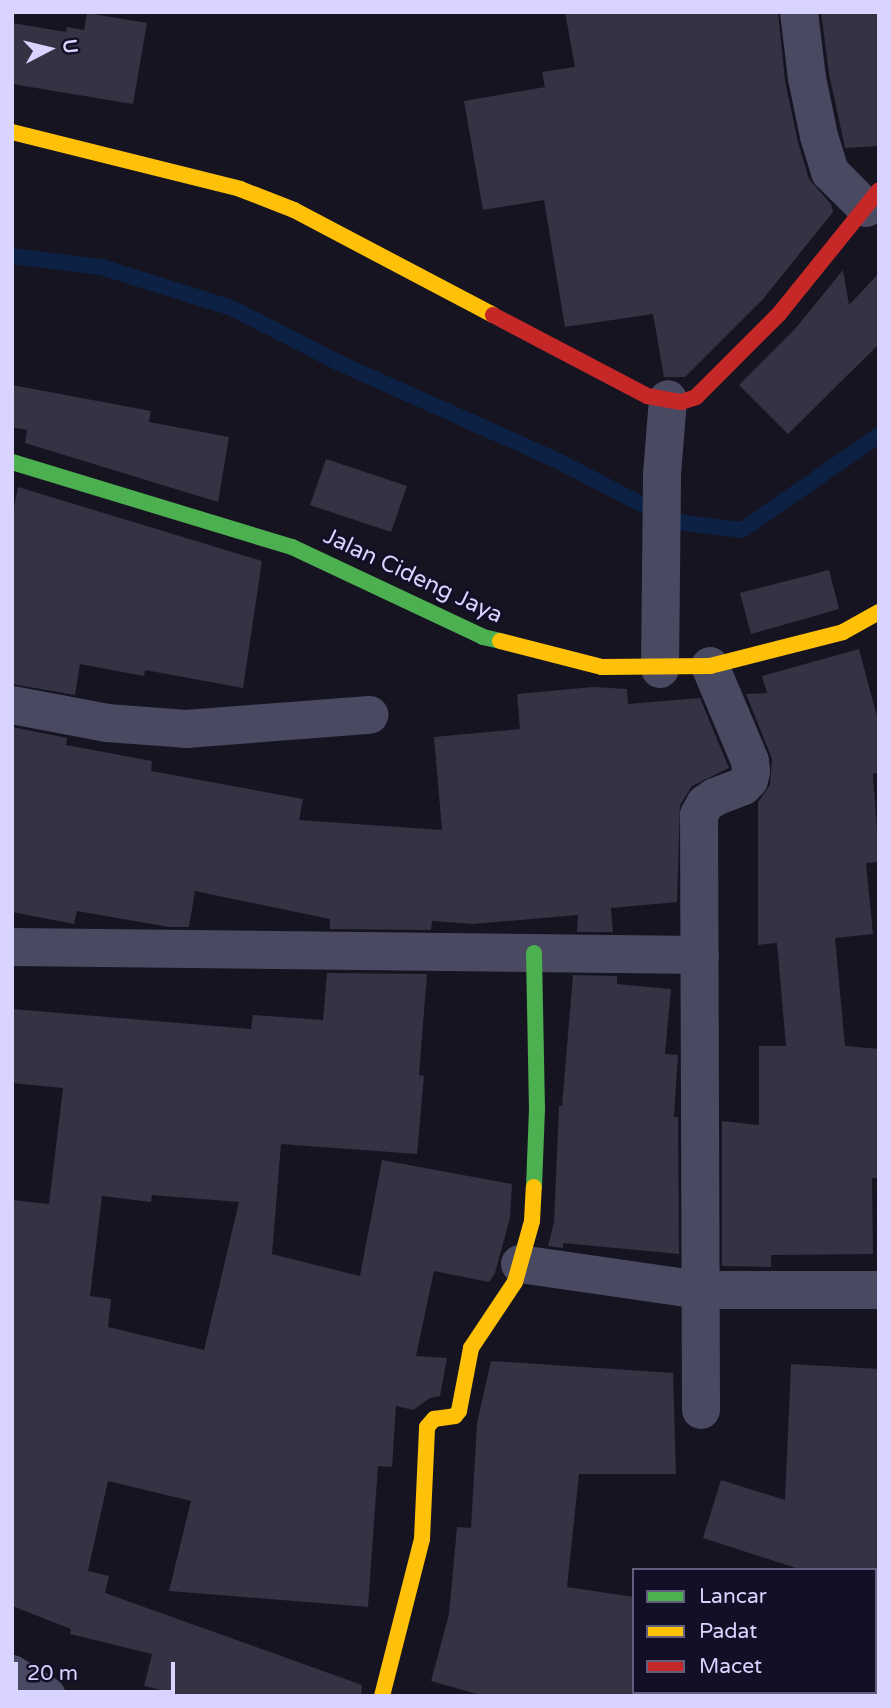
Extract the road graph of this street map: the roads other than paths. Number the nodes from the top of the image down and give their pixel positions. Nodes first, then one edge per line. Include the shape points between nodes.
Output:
1 (799, 12) edge
2 (12, 132) edge
3 (872, 199) edge
4 (668, 399) junction
5 (12, 462) edge
6 (879, 611) edge
7 (710, 666) junction
8 (660, 668) junction
9 (12, 705) edge
10 (369, 715) dead end
11 (12, 947) edge
12 (534, 953) junction
13 (700, 955) junction
14 (520, 1264) junction
15 (700, 1290) junction
16 (879, 1290) edge
17 (701, 1410) dead end
18 (12, 1674) edge
19 (47, 1696) edge
20 (382, 1696) edge

1 - 3 street via 807,78 830,172
2 - 4 street via 240,189 294,210 648,396
3 - 4 street via 779,314 717,378 691,401
4 - 8 street via 662,474
5 - 8 street, Jalan Cideng Jaya via 292,547 483,637 603,667
6 - 7 street, Jalan Cideng Jaya via 843,632
7 - 8 street, Jalan Cideng Jaya
7 - 13 street via 751,771 743,786 715,797 699,815
9 - 10 street via 107,723 186,729
11 - 12 street
12 - 13 street
12 - 14 street via 535,1192
13 - 15 street
14 - 15 street
14 - 20 street via 506,1300 471,1348 459,1411 455,1416 434,1419 427,1427 422,1539
15 - 16 street
15 - 17 street
18 - 19 street

